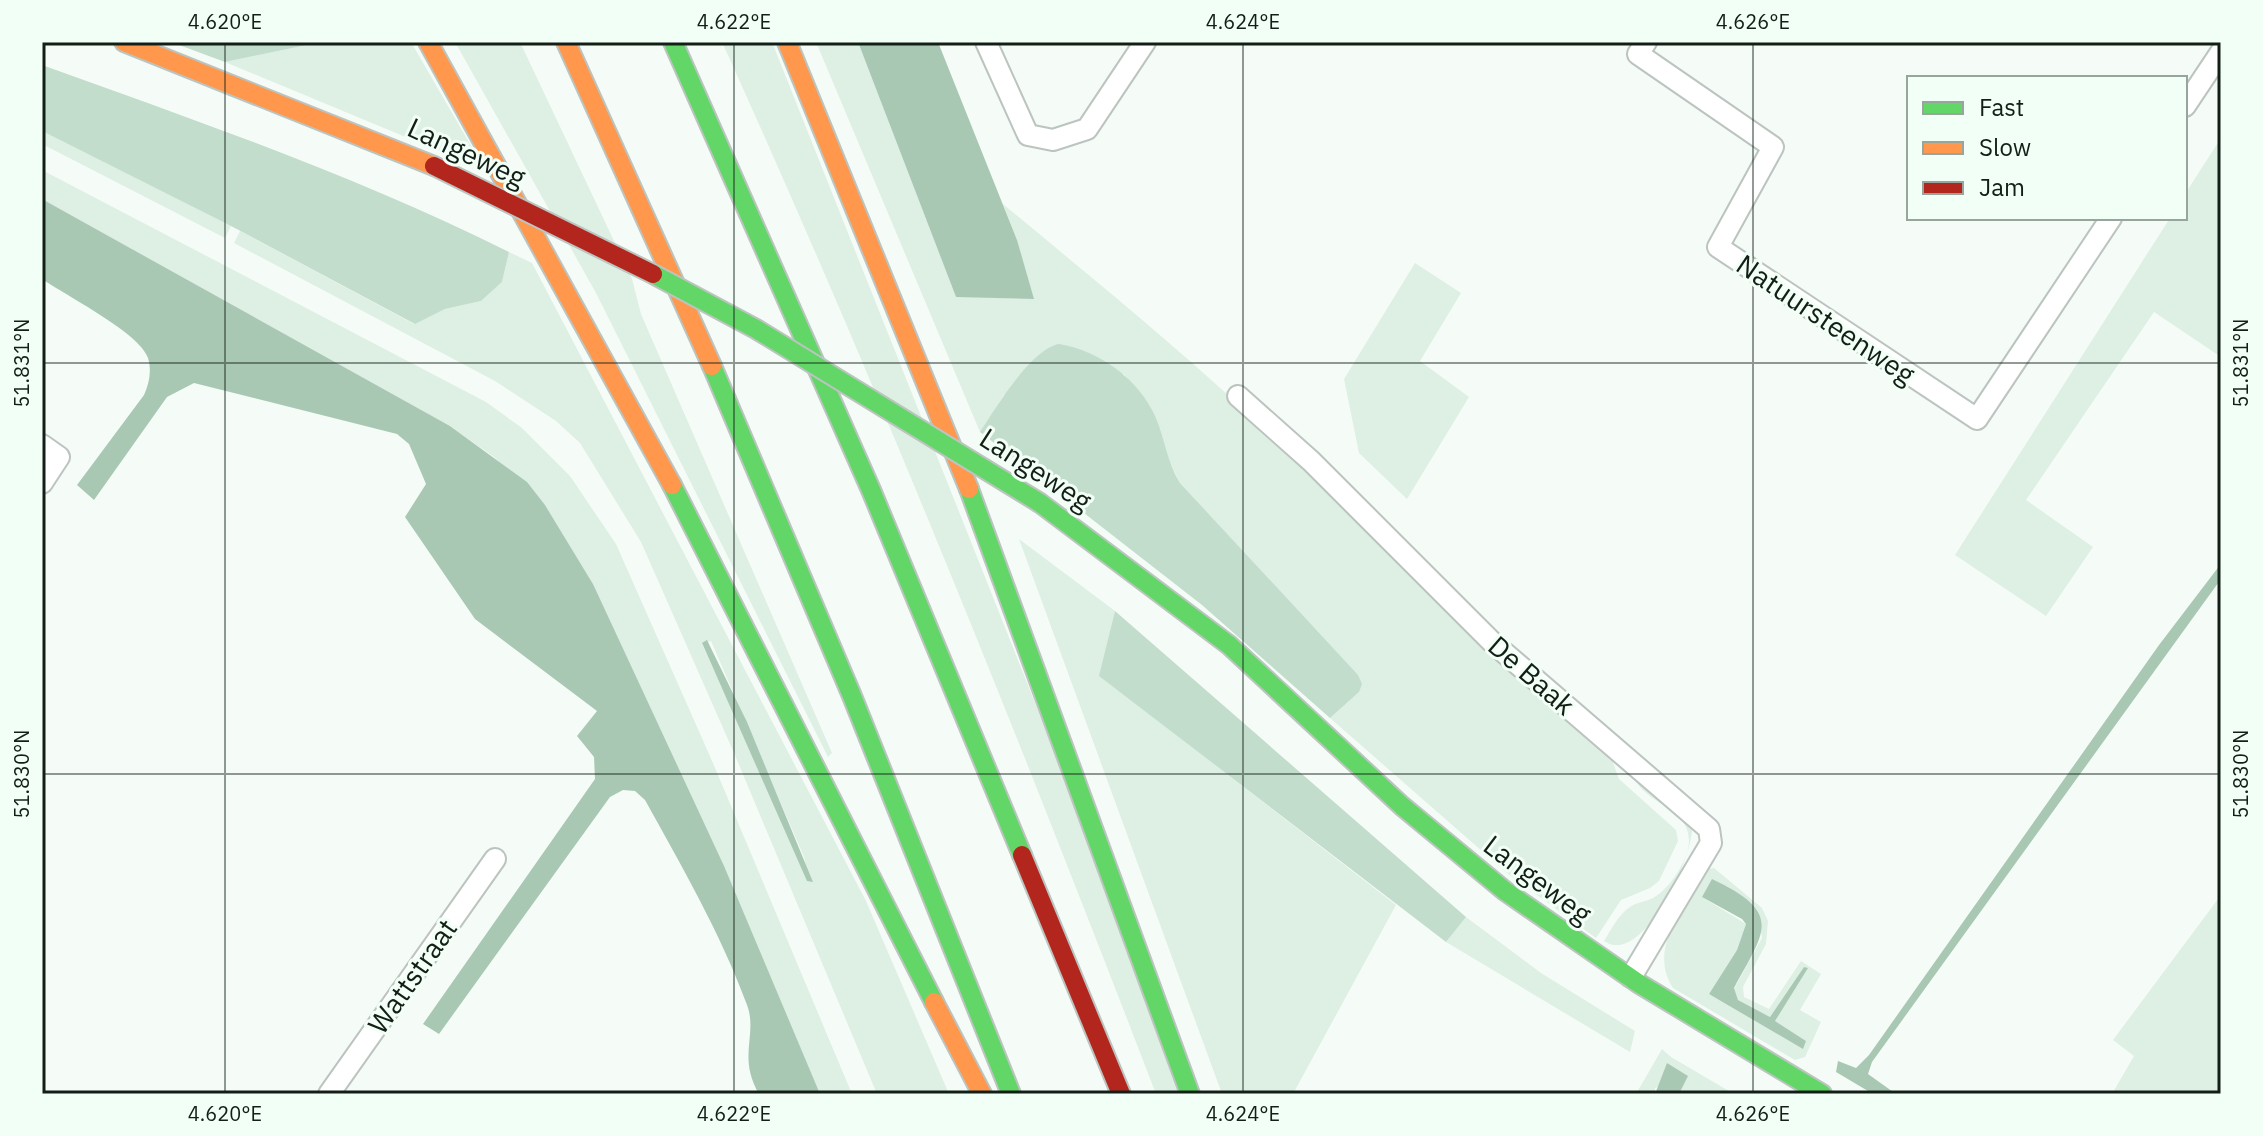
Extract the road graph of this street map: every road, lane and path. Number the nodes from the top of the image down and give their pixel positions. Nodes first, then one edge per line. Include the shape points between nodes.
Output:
1 (124, 42) edge
2 (428, 42) edge
3 (566, 42) edge
4 (673, 42) edge
5 (787, 42) edge
6 (986, 42) edge
7 (1145, 42) edge
8 (1646, 42) edge
9 (2221, 52) edge
10 (2187, 103) edge
11 (2110, 220) edge
12 (1238, 396) dead end
13 (42, 445) edge
14 (42, 483) edge
15 (495, 859) dead end
16 (1631, 977) junction
17 (329, 1094) edge
18 (982, 1094) edge
19 (1011, 1094) edge
20 (1121, 1094) edge
21 (1190, 1094) edge
22 (1822, 1094) edge

1 - 16 main road, Langeweg, bridge via 434,166 614,254 756,329 1040,503 1231,647 1462,857
2 - 18 main road via 573,300 737,610 908,957
3 - 19 main road via 812,597
4 - 20 main road via 865,476
5 - 21 main road via 991,542
6 - 7 street via 1028,135 1053,140 1087,129
8 - 11 street, Natuursteenweg via 1638,54 1773,147 1718,247 1977,419
9 - 10 street
12 - 16 street, De Baak via 1311,461 1493,643 1709,829 1711,843
13 - 14 street via 59,457
15 - 17 street, Wattstraat
16 - 22 main road, Langeweg

